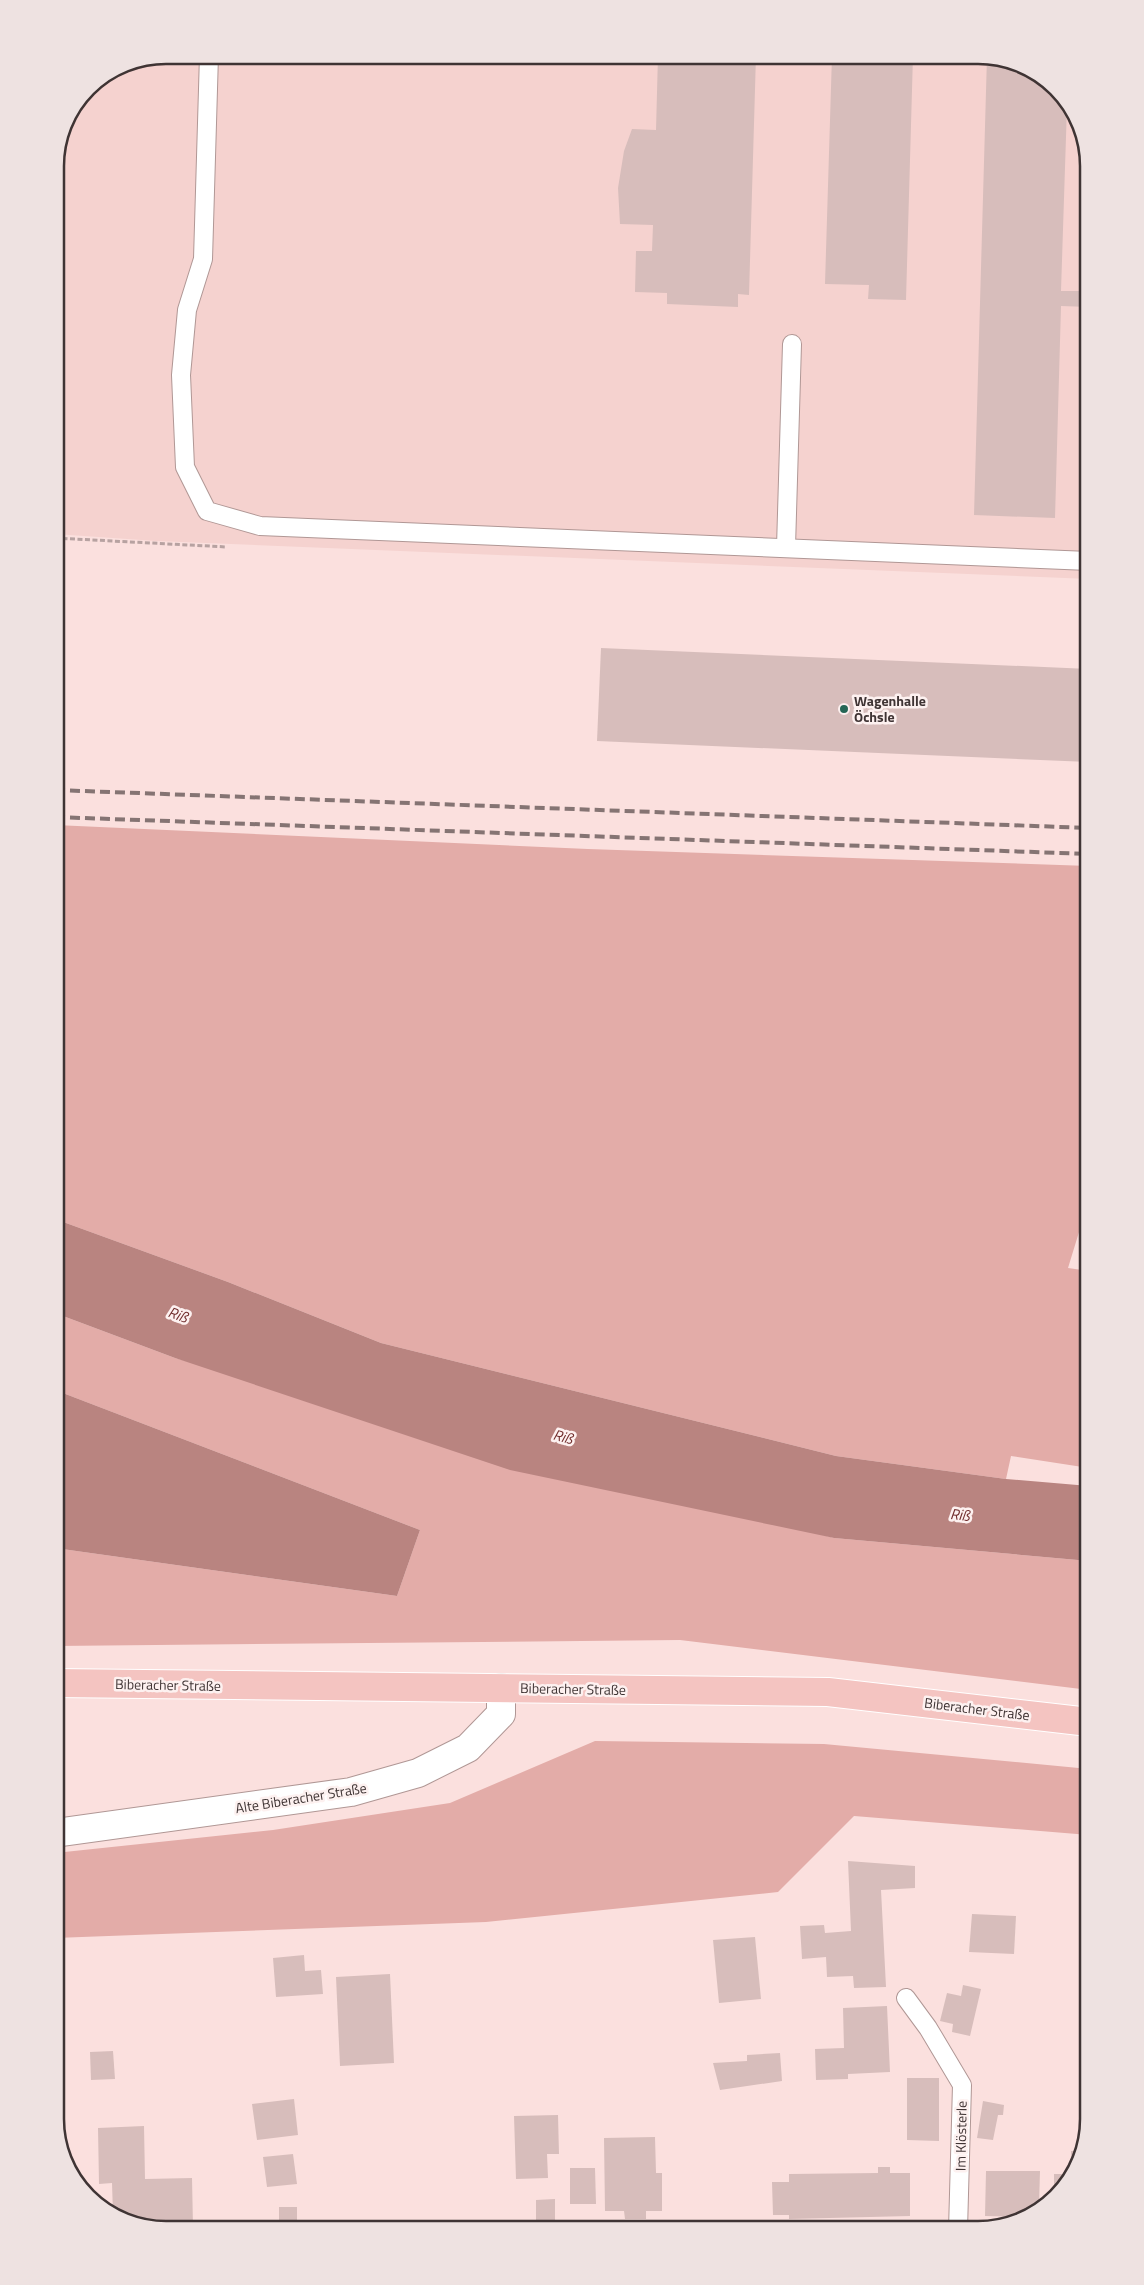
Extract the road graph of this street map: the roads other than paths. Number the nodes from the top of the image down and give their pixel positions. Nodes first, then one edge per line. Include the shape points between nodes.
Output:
1 (209, 64) edge
2 (792, 344) dead end
3 (786, 547) junction
4 (1080, 561) edge
5 (64, 1683) edge
6 (501, 1688) junction
7 (1080, 1721) edge
8 (64, 1832) edge
9 (906, 1998) dead end
10 (958, 2221) edge

1 - 3 lane via 203,259 187,310 181,376 186,467 207,511 260,526
2 - 3 lane
3 - 4 lane
5 - 6 main road, Biberacher Straße
6 - 7 main road, Biberacher Straße via 828,1692
6 - 8 street, Alte Biberacher Straße via 501,1714 468,1748 418,1773 351,1792
9 - 10 lane, Im Klösterle via 962,2085

